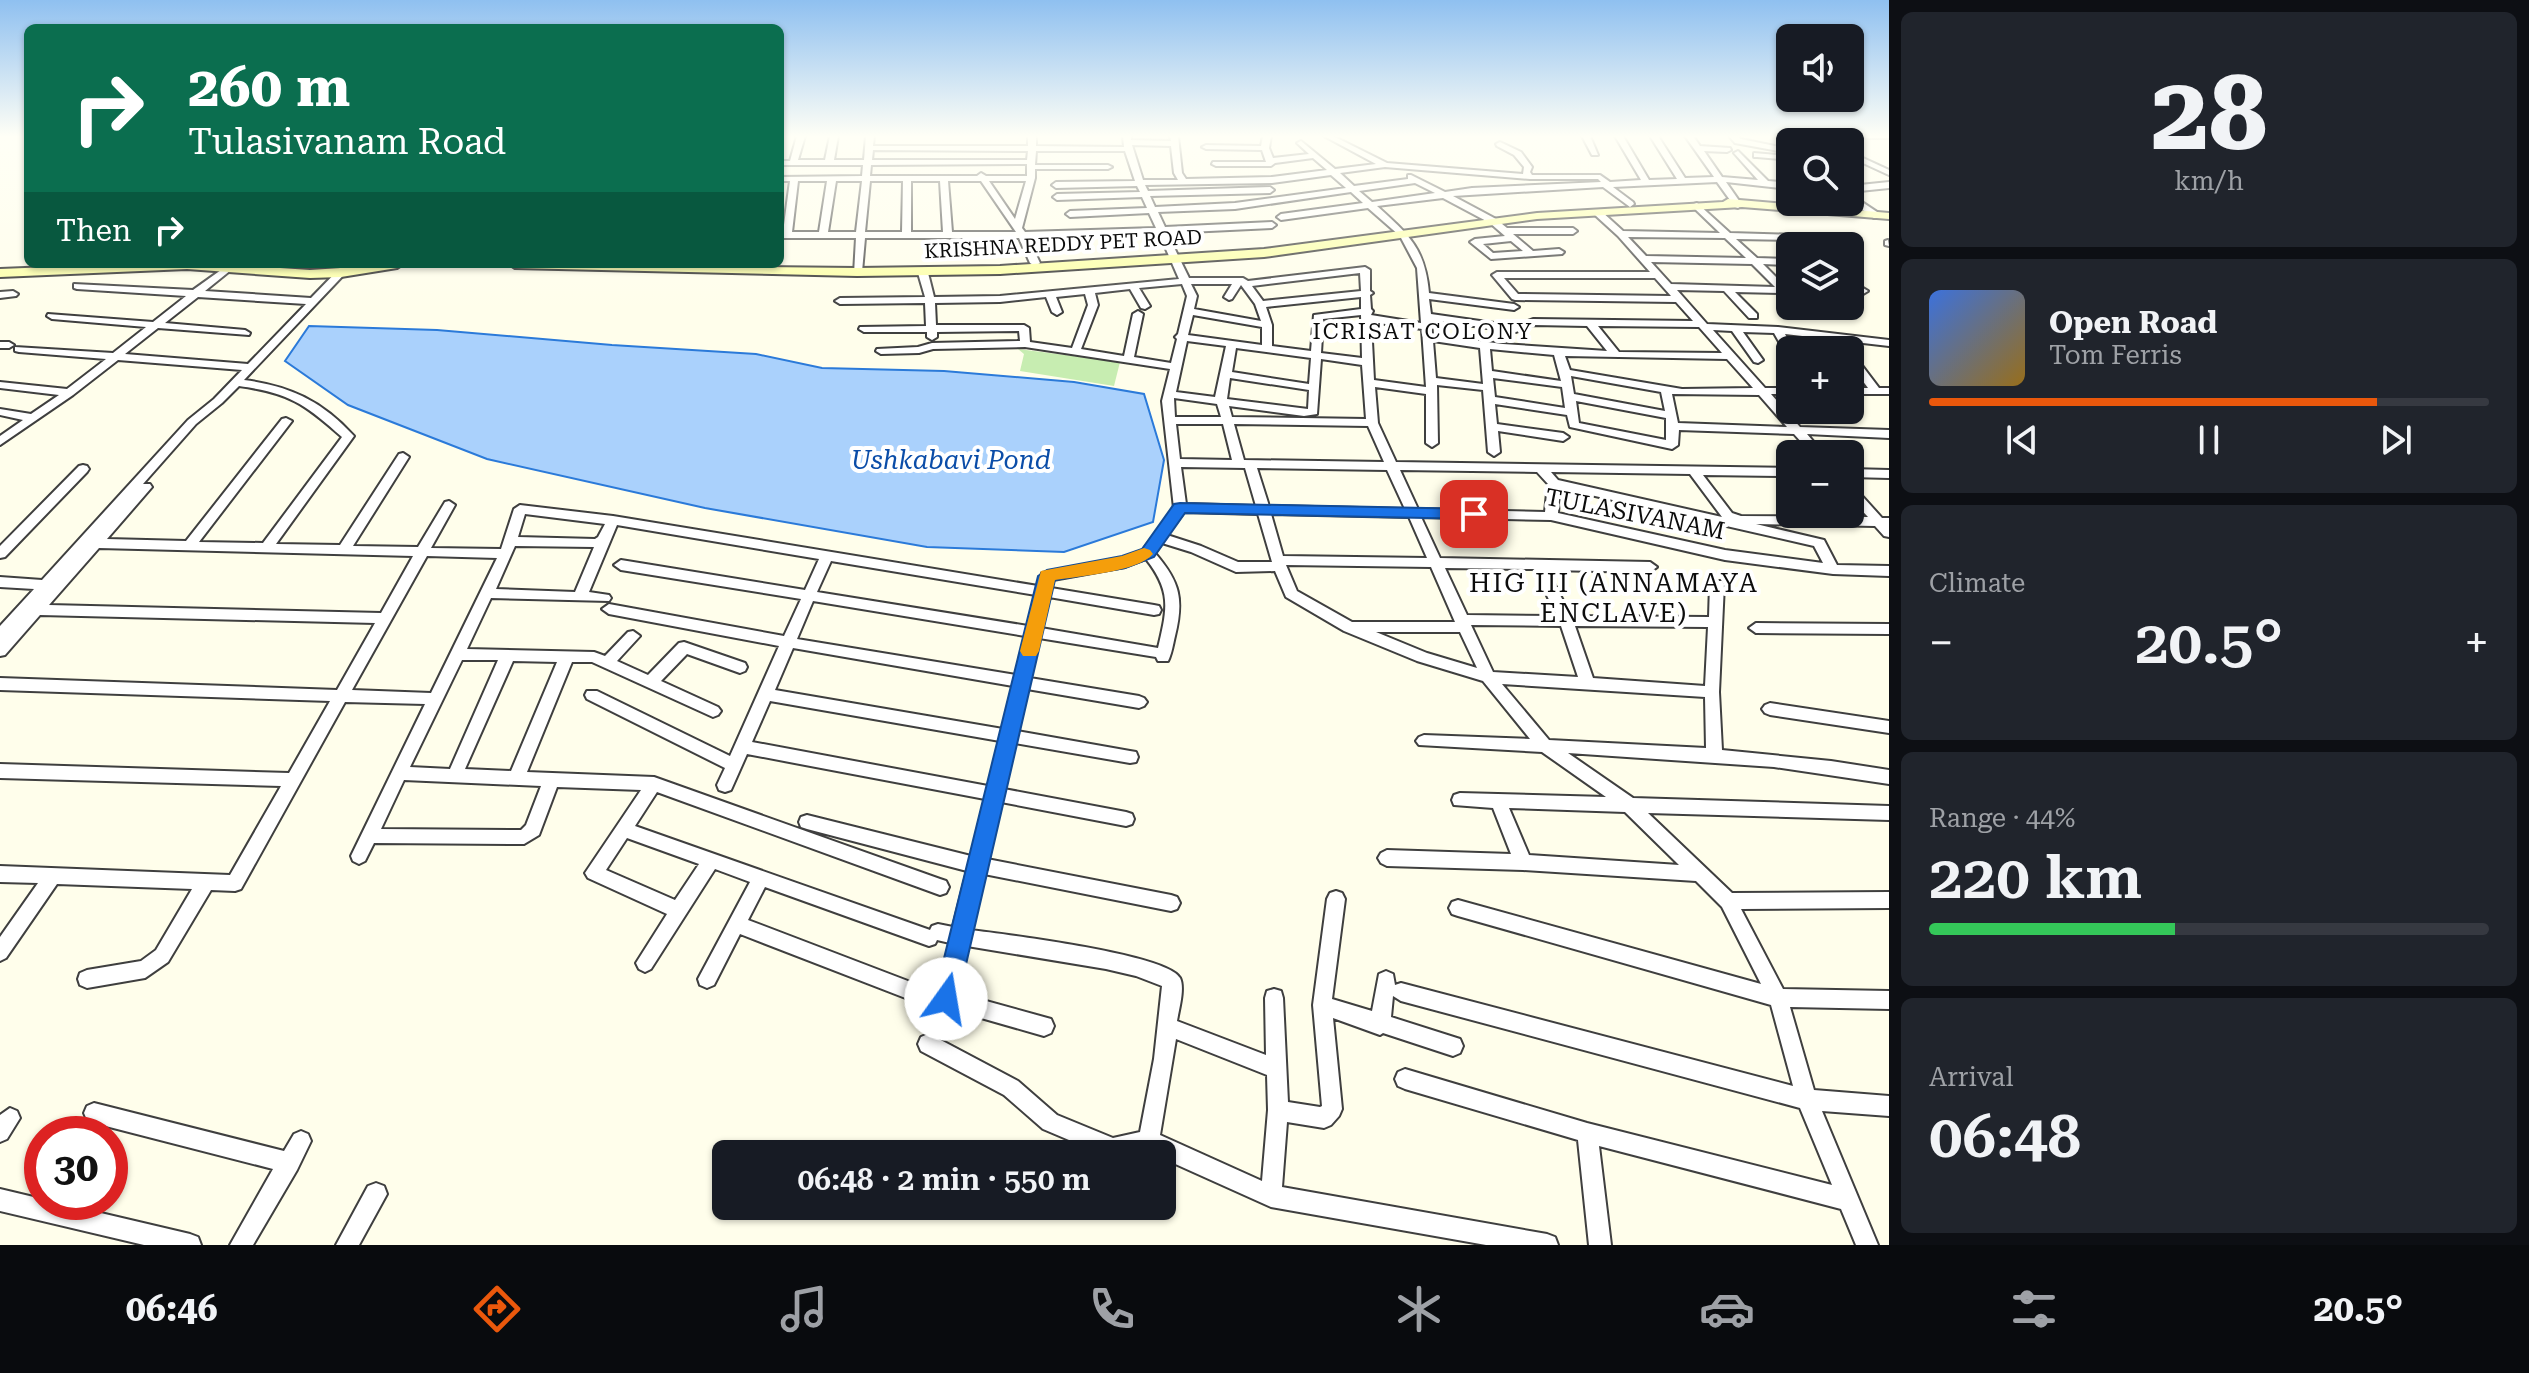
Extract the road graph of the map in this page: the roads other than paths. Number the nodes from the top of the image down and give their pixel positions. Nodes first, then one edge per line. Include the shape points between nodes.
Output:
1 (791, 194) edge
2 (830, 194) edge
3 (865, 194) edge
4 (907, 194) edge
5 (945, 194) edge
6 (994, 194) edge
7 (1027, 194) edge
8 (1142, 194) edge
9 (1145, 194) edge
10 (1313, 194) edge
11 (1360, 194) edge
12 (1445, 194) joint
13 (1618, 194) edge
14 (1730, 194) edge
15 (1057, 197) dead end
16 (1630, 204) junction
17 (1372, 205) junction
18 (1738, 205) junction
19 (1864, 205) edge
20 (1697, 206) junction
21 (1154, 212) junction
22 (1598, 213) junction
23 (1070, 214) dead end
24 (1883, 216) edge
25 (1281, 217) dead end
26 (1490, 219) junction
27 (1272, 225) dead end
28 (1162, 230) junction
29 (1573, 231) dead end
30 (1019, 232) junction
31 (1402, 232) junction
32 (906, 234) junction
33 (948, 234) junction
34 (1509, 234) junction
35 (1621, 234) junction
36 (784, 235) edge
37 (861, 235) junction
38 (823, 236) junction
39 (1729, 236) junction
40 (1776, 237) edge
41 (1559, 252) dead end
42 (1530, 253) junction
43 (1173, 255) junction
44 (1644, 259) junction
45 (1756, 262) junction
46 (1776, 262) edge
47 (1035, 263) junction
48 (24, 267) edge
49 (784, 267) edge
50 (64, 268) edge
51 (228, 268) joint
52 (327, 268) edge
53 (339, 268) edge
54 (784, 268) edge
55 (858, 269) junction
56 (0, 270) edge
57 (301, 270) edge
58 (923, 273) junction
59 (1658, 275) junction
60 (1186, 281) junction
61 (1776, 281) edge
62 (1242, 282) junction
63 (77, 286) dead end
64 (1133, 286) junction
65 (1669, 287) junction
66 (1727, 289) junction
67 (1089, 290) junction
68 (1776, 291) edge
69 (197, 293) junction
70 (1368, 293) junction
71 (13, 294) dead end
72 (1050, 294) junction
73 (0, 295) edge
74 (1424, 295) junction
75 (1229, 297) dead end
76 (930, 299) junction
77 (1680, 299) junction
78 (313, 301) junction
79 (840, 301) dead end
80 (1262, 304) junction
81 (1514, 307) dead end
82 (1187, 311) junction
83 (1057, 312) dead end
84 (1368, 315) junction
85 (52, 316) dead end
86 (1753, 316) dead end
87 (1589, 322) junction
88 (155, 325) junction
89 (1267, 325) junction
90 (1703, 325) junction
91 (1426, 327) junction
92 (1735, 328) junction
93 (864, 329) dead end
94 (931, 329) junction
95 (1778, 330) junction
96 (245, 333) dead end
97 (1781, 336) edge
98 (1826, 336) edge
99 (1180, 337) junction
100 (1864, 340) edge
101 (1232, 343) junction
102 (1889, 343) edge
103 (1025, 344) junction
104 (9, 346) edge
105 (932, 346) junction
106 (1267, 348) junction
107 (1485, 348) junction
108 (1076, 350) junction
109 (881, 351) dead end
110 (1559, 354) junction
111 (1316, 355) junction
112 (1616, 355) junction
113 (1730, 356) junction
114 (117, 357) junction
115 (1129, 358) junction
116 (1758, 360) dead end
117 (1367, 362) junction
118 (251, 367) junction
119 (1176, 367) junction
120 (1565, 372) junction
121 (1226, 374) junction
122 (1488, 374) junction
123 (1864, 375) edge
124 (236, 382) junction
125 (1369, 383) junction
126 (0, 385) edge
127 (1432, 386) junction
128 (1314, 388) junction
129 (1666, 389) junction
130 (1569, 391) junction
131 (1762, 391) junction
132 (1776, 391) edge
133 (1864, 391) edge
134 (1876, 391) junction
135 (1889, 391) edge
136 (69, 393) junction
137 (1169, 394) junction
138 (1490, 394) junction
139 (1223, 402) junction
140 (0, 412) edge
141 (1572, 412) junction
142 (33, 418) junction
143 (1170, 420) junction
144 (1227, 420) junction
145 (286, 421) dead end
146 (1672, 421) junction
147 (1372, 423) junction
148 (1492, 427) junction
149 (1796, 430) junction
150 (1889, 434) edge
151 (1563, 437) dead end
152 (1805, 440) edge
153 (0, 441) edge
154 (1432, 443) dead end
155 (1494, 452) dead end
156 (403, 457) dead end
157 (1177, 463) junction
158 (1244, 464) junction
159 (1394, 466) junction
160 (83, 469) dead end
161 (1541, 469) junction
162 (1694, 471) junction
163 (1776, 472) edge
164 (1864, 473) edge
165 (1889, 474) edge
166 (1554, 483) junction
167 (1864, 503) edge
168 (449, 505) dead end
169 (1180, 508) junction
170 (1262, 508) junction
171 (1413, 512) junction
172 (1551, 516) junction
173 (613, 520) junction
174 (1884, 522) edge
175 (1889, 533) edge
176 (1159, 537) junction
177 (603, 540) junction
178 (90, 543) junction
179 (189, 546) junction
180 (266, 548) junction
181 (508, 548) junction
182 (344, 550) junction
183 (425, 552) junction
184 (1148, 553) junction
185 (0, 554) edge
186 (827, 555) junction
187 (1435, 562) junction
188 (1280, 563) junction
189 (621, 565) dead end
190 (1538, 565) junction
191 (1650, 567) dead end
192 (1833, 569) junction
193 (1889, 571) edge
194 (0, 582) edge
195 (1717, 584) dead end
196 (52, 585) junction
197 (1042, 591) junction
198 (487, 593) junction
199 (811, 596) junction
200 (580, 597) junction
201 (36, 610) junction
202 (1154, 610) dead end
203 (387, 618) junction
204 (1567, 622) junction
205 (1715, 622) junction
206 (1463, 624) junction
207 (1349, 627) junction
208 (1756, 628) dead end
209 (1889, 629) edge
210 (1033, 632) junction
211 (0, 635) edge
212 (633, 636) dead end
213 (789, 642) junction
214 (0, 651) edge
215 (457, 654) junction
216 (508, 655) junction
217 (567, 656) junction
218 (607, 663) junction
219 (740, 667) dead end
220 (1488, 677) junction
221 (1023, 682) junction
222 (650, 683) junction
223 (0, 684) edge
224 (1588, 685) junction
225 (1712, 692) junction
226 (766, 694) junction
227 (343, 695) junction
228 (592, 695) dead end
229 (436, 699) junction
230 (1139, 702) dead end
231 (1770, 709) dead end
232 (713, 711) dead end
233 (1889, 727) edge
234 (1009, 736) junction
235 (1424, 741) dead end
236 (1545, 746) junction
237 (743, 747) junction
238 (1714, 756) junction
239 (1130, 757) dead end
240 (734, 765) junction
241 (0, 771) edge
242 (399, 773) junction
243 (455, 775) junction
244 (517, 777) junction
245 (1889, 777) edge
246 (552, 779) junction
247 (294, 780) junction
248 (654, 784) junction
249 (725, 785) dead end
250 (995, 795) junction
251 (1460, 800) dead end
252 (1498, 801) junction
253 (1628, 804) junction
254 (1889, 813) edge
255 (1126, 819) dead end
256 (807, 822) dead end
257 (626, 830) junction
258 (369, 836) junction
259 (359, 856) dead end
260 (1387, 858) dead end
261 (711, 860) junction
262 (1523, 862) junction
263 (976, 864) junction
264 (0, 874) edge
265 (1701, 874) junction
266 (53, 876) junction
267 (761, 878) junction
268 (206, 882) junction
269 (940, 887) dead end
270 (1336, 899) dead end
271 (1889, 900) edge
272 (1728, 901) junction
273 (1171, 903) dead end
274 (1458, 908) dead end
275 (680, 911) junction
276 (735, 924) junction
277 (960, 937) junction
278 (0, 952) edge
279 (645, 963) dead end
280 (87, 979) dead end
281 (707, 979) dead end
282 (1274, 998) dead end
283 (1778, 998) junction
284 (946, 999) junction
285 (1889, 1000) edge
286 (1322, 1005) junction
287 (1380, 1025) junction
288 (1044, 1026) dead end
289 (1167, 1026) junction
290 (928, 1044) dead end
291 (1453, 1046) dead end
292 (1276, 1069) junction
293 (1405, 1079) dead end
294 (1807, 1100) junction
295 (1889, 1106) edge
296 (1278, 1110) junction
297 (94, 1113) dead end
298 (1587, 1133) junction
299 (1094, 1140) edge
300 (1149, 1140) edge
301 (301, 1141) dead end
302 (1176, 1153) edge
303 (290, 1163) junction
304 (376, 1194) dead end
305 (1271, 1196) junction
306 (0, 1200) edge
307 (1847, 1200) junction
308 (190, 1245) edge
309 (241, 1245) edge
310 (347, 1245) edge
311 (1547, 1245) edge
312 (1600, 1245) edge
313 (1867, 1245) edge
314 (1882, 1245) edge

1 - 36 street
2 - 38 street
3 - 37 street
4 - 32 street
5 - 33 street
6 - 30 street
7 - 30 street
8 - 15 street
9 - 21 street
10 - 21 street
11 - 17 street
12 - 17 street
12 - 26 street
13 - 16 street
14 - 18 street
16 - 18 main road, KRISHNA REDDY PET ROAD
16 - 26 main road, KRISHNA REDDY PET ROAD
17 - 25 street
17 - 31 street
18 - 20 main road, KRISHNA REDDY PET ROAD
18 - 24 main road
19 - 24 street
20 - 22 main road, KRISHNA REDDY PET ROAD
20 - 39 street
21 - 23 street
21 - 28 street
22 - 26 main road, KRISHNA REDDY PET ROAD
22 - 35 street
26 - 31 main road, KRISHNA REDDY PET ROAD
26 - 34 street
27 - 28 street
28 - 30 street
28 - 43 street
29 - 34 street
30 - 33 street
30 - 47 street
31 - 43 main road, KRISHNA REDDY PET ROAD via 1287,251
31 - 74 street via 1422,268
32 - 33 street
32 - 37 street
34 - 42 street
34 - 42 street via 1475,242 1488,255
35 - 39 street
35 - 44 street
36 - 38 street
37 - 38 street
37 - 55 street
39 - 40 street
39 - 45 street
41 - 42 street
43 - 47 main road, KRISHNA REDDY PET ROAD
43 - 58 main road, KRISHNA REDDY PET ROAD
43 - 60 street
44 - 45 street
44 - 59 street
45 - 46 street
45 - 61 street
47 - 55 main road, KRISHNA REDDY PET ROAD
48 - 56 main road
49 - 55 main road, KRISHNA REDDY PET ROAD
50 - 56 main road
51 - 57 main road
51 - 69 street
52 - 57 main road
53 - 78 street
54 - 55 main road, KRISHNA REDDY PET ROAD
55 - 58 main road, KRISHNA REDDY PET ROAD
58 - 76 street
59 - 65 street
59 - 77 street via 1497,275 1515,297
60 - 62 street
60 - 64 street
60 - 82 street via 1192,296
62 - 70 street via 1365,270
62 - 75 street
62 - 80 street
63 - 69 street
64 - 67 street
64 - 115 street via 1141,310
65 - 66 street
65 - 77 street
66 - 68 street
66 - 86 street
67 - 72 street
67 - 108 street via 1093,305
69 - 78 street
69 - 88 street
70 - 80 street
70 - 84 street
71 - 73 street
72 - 76 street
72 - 83 street
74 - 81 street
74 - 91 street
76 - 79 street
76 - 94 street
77 - 90 street
78 - 118 street
80 - 89 street
82 - 89 street
82 - 99 street
84 - 91 street
84 - 111 street via 1318,317
84 - 117 street
85 - 88 street
87 - 90 street
87 - 91 street via 1533,322 1516,329
87 - 112 street
88 - 96 street
88 - 114 street
89 - 106 street
90 - 92 street
90 - 113 street
91 - 107 street
91 - 127 street
92 - 95 street
92 - 116 street
93 - 94 street
94 - 103 street via 1024,328
94 - 105 street
95 - 97 street
95 - 98 street
99 - 101 street
99 - 119 street
100 - 102 street
101 - 106 street
101 - 121 street
103 - 105 street
103 - 108 street
104 - 114 street
105 - 109 street
106 - 111 street
107 - 110 street
107 - 122 street
108 - 115 street
110 - 112 street
110 - 120 street
111 - 117 street
111 - 128 street
112 - 113 street
113 - 131 street
114 - 118 street
114 - 136 street
115 - 119 street
117 - 125 street
118 - 124 street
119 - 137 street
120 - 129 street
120 - 130 street
121 - 128 street
121 - 139 street
122 - 130 street
122 - 138 street
123 - 134 street
124 - 178 street
124 - 180 street via 285,388 348,436
125 - 127 street
125 - 147 street
126 - 136 street
127 - 138 street
127 - 154 street
128 - 139 street via 1309,413
129 - 131 street
129 - 146 street
130 - 141 street
130 - 146 street
131 - 132 street
131 - 149 street
133 - 134 street
134 - 135 street
136 - 142 street
137 - 139 street
137 - 143 street
138 - 141 street
138 - 148 street
139 - 144 street
140 - 142 street
141 - 146 street via 1575,426 1671,445
142 - 153 street
143 - 144 street
143 - 157 street
144 - 147 street
144 - 158 street
145 - 179 street
146 - 149 street
147 - 159 street
148 - 151 street
148 - 155 street
149 - 150 street
149 - 152 street
156 - 182 street
157 - 158 street
157 - 169 street
158 - 159 street
158 - 170 street
159 - 161 street
159 - 171 street
160 - 185 street
161 - 162 street
161 - 166 street
162 - 163 street
162 - 174 street via 1728,516 1740,520
164 - 165 street
166 - 172 street
166 - 192 street via 1819,543
167 - 174 street
168 - 183 street
169 - 170 street, TULASIVANAM
169 - 176 street
170 - 171 street, TULASIVANAM
170 - 188 street
171 - 172 street, TULASIVANAM
171 - 187 street
172 - 192 street, TULASIVANAM via 1725,555
173 - 177 street
173 - 181 street via 520,509
173 - 186 street
174 - 175 street
176 - 184 street
176 - 188 street via 1236,567
177 - 181 street
177 - 200 street
178 - 179 street
178 - 196 street
179 - 180 street
180 - 182 street
181 - 183 street
181 - 198 street
182 - 183 street
183 - 203 street
184 - 197 street via 1047,576
184 - 210 street via 1172,585 1174,605 1159,654
186 - 197 street
186 - 199 street
187 - 188 street
187 - 190 street
187 - 206 street
188 - 207 street via 1291,594
189 - 199 street
190 - 191 street
190 - 204 street
192 - 193 street, TULASIVANAM
194 - 196 street
195 - 205 street
196 - 201 street
196 - 211 street
197 - 202 street
197 - 210 street
198 - 200 street
198 - 215 street
199 - 210 street
199 - 213 street
200 - 213 street
201 - 203 street
201 - 214 street
203 - 227 street
204 - 205 street
204 - 206 street
204 - 224 street
205 - 225 street
206 - 207 street
206 - 220 street
207 - 220 street
208 - 209 street
210 - 221 street
212 - 218 street
213 - 221 street
213 - 226 street
215 - 216 street
215 - 229 street
216 - 217 street
216 - 243 street
217 - 218 street
217 - 244 street
218 - 222 street
219 - 222 street via 688,646
220 - 224 street
220 - 236 street
221 - 230 street
221 - 234 street
222 - 232 street
223 - 227 street
224 - 225 street
225 - 238 street
226 - 234 street
226 - 237 street
227 - 229 street
227 - 247 street
228 - 240 street
229 - 242 street
231 - 233 street
234 - 239 street
234 - 250 street
235 - 236 street
236 - 238 street
236 - 253 street
237 - 240 street
237 - 250 street
238 - 245 street
240 - 249 street
241 - 247 street
242 - 243 street
242 - 258 street
243 - 244 street
244 - 246 street
246 - 248 street
246 - 258 street via 533,830 524,837
247 - 268 street via 235,883
248 - 257 street
248 - 269 street
250 - 255 street
250 - 263 street
251 - 252 street
252 - 253 street
252 - 262 street
253 - 254 street
253 - 265 street
256 - 263 street
257 - 261 street
257 - 275 street via 594,873
258 - 259 street
260 - 262 street
261 - 267 street
261 - 275 street
262 - 265 street
263 - 273 street
263 - 277 street
264 - 266 street
265 - 272 street
266 - 268 street
266 - 278 street
267 - 276 street
267 - 277 street via 933,935
268 - 280 street via 162,956 145,969
270 - 286 street
271 - 272 street
272 - 283 street
274 - 283 street
275 - 279 street
276 - 281 street
276 - 284 street via 917,993
277 - 284 street
277 - 289 street via 1165,974 1172,981
282 - 292 street
283 - 285 street
283 - 294 street
284 - 288 street
286 - 287 street
286 - 296 street via 1332,1109 1324,1118
287 - 291 street
287 - 294 street via 1394,986
289 - 292 street
289 - 300 street
290 - 299 street via 1011,1088 1050,1122
292 - 296 street
293 - 298 street
294 - 295 street
294 - 307 street
296 - 305 street
297 - 303 street
298 - 307 street
298 - 312 street
301 - 303 street
302 - 305 street
303 - 309 street
304 - 310 street
305 - 311 street
306 - 308 street
307 - 313 street
313 - 314 street

